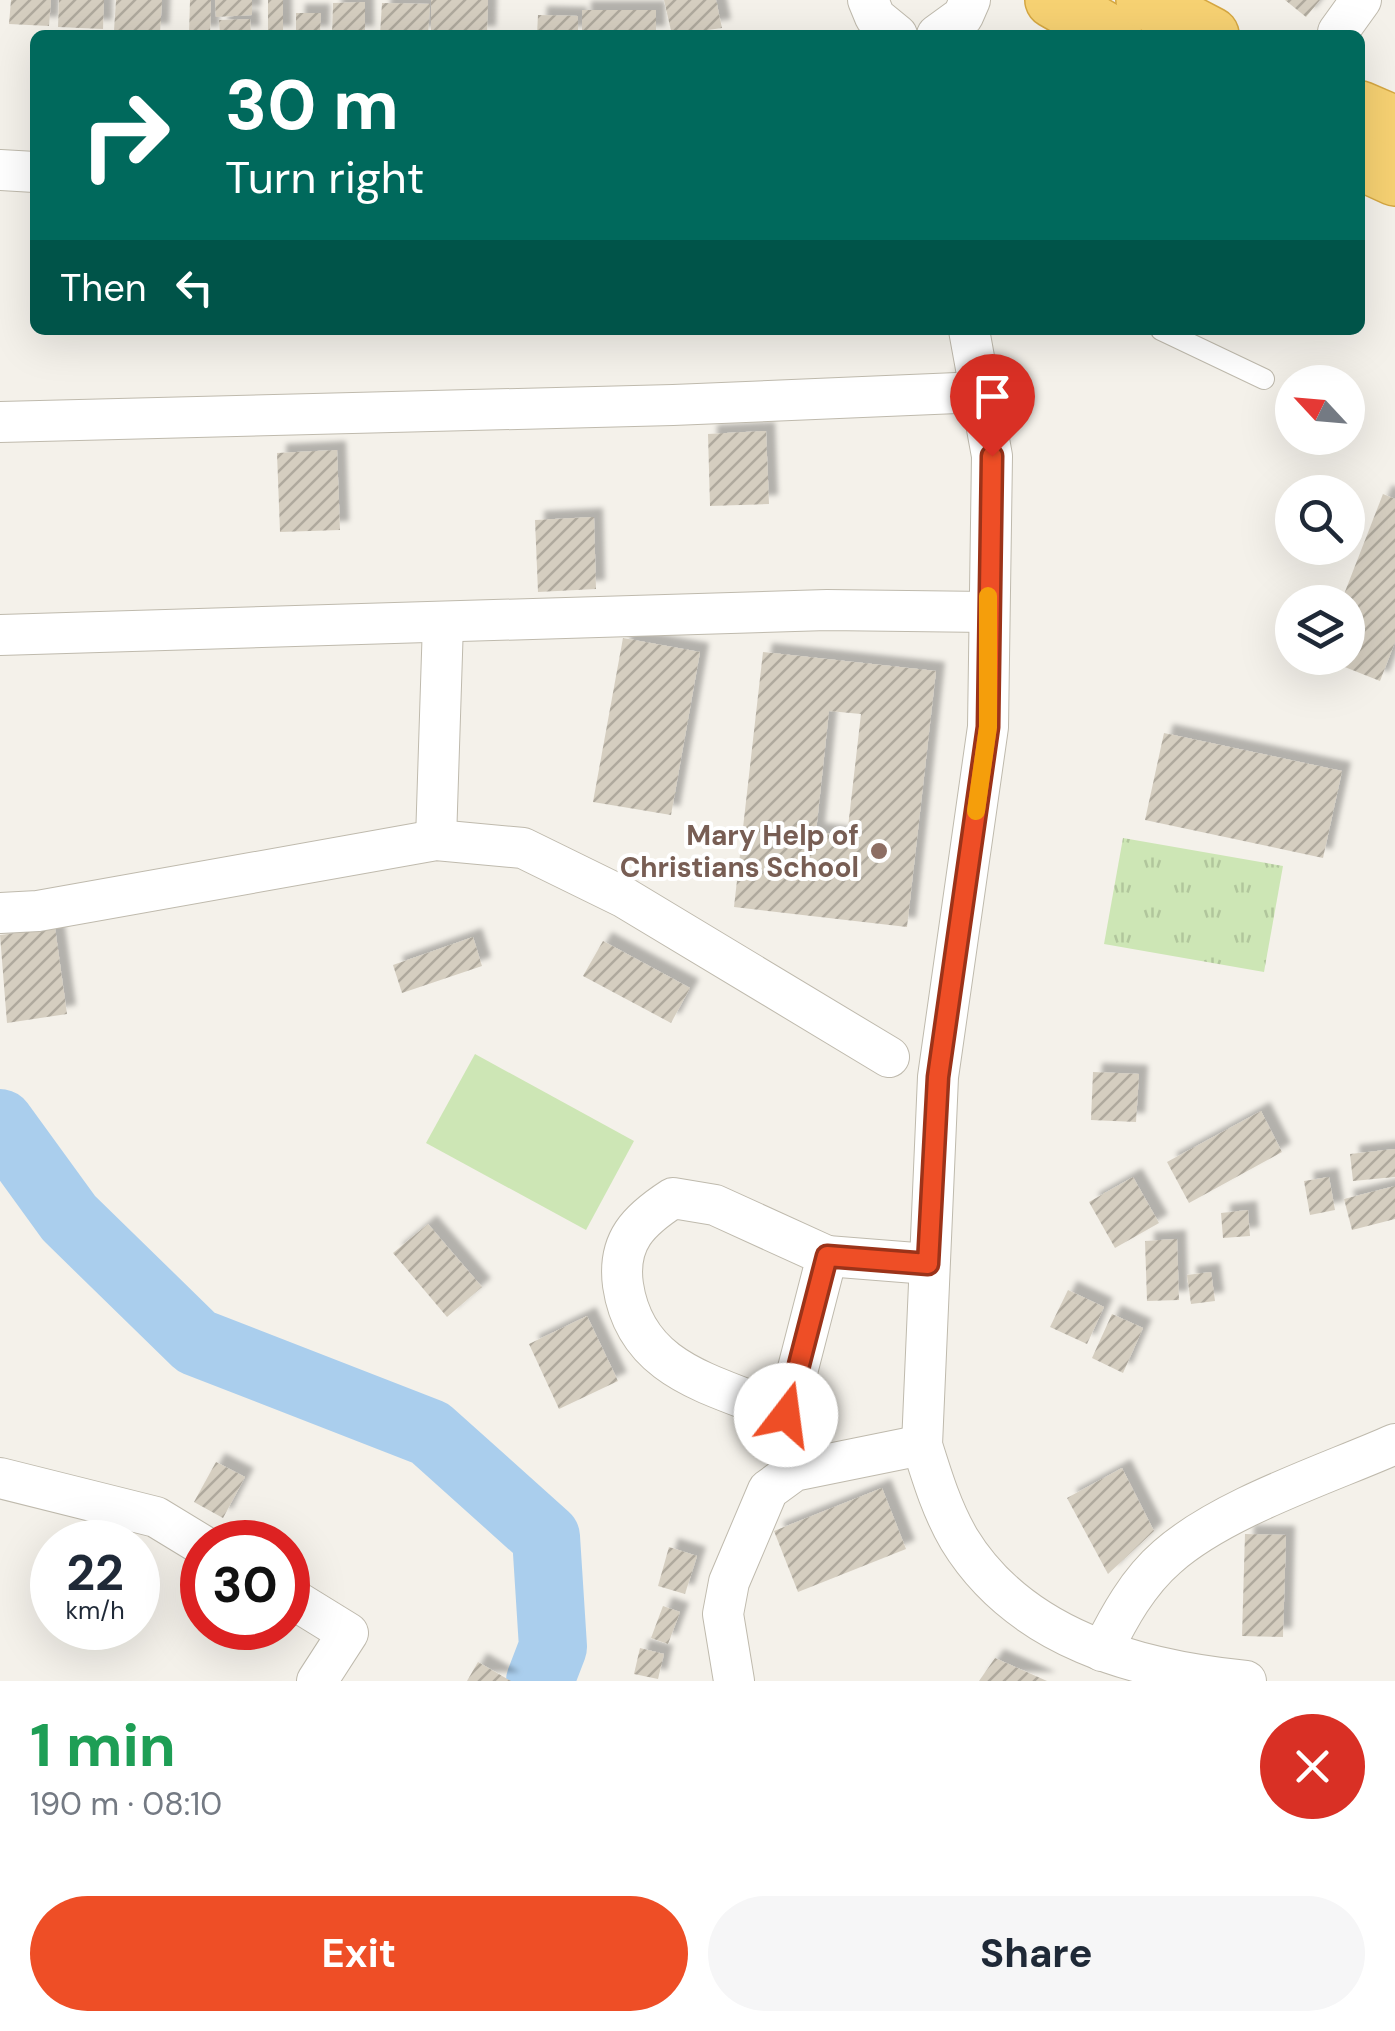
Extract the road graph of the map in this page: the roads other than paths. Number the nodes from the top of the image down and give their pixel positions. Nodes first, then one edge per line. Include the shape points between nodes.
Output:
1 (868, 0) edge
2 (970, 0) edge
3 (1053, 0) edge
4 (1136, 0) edge
5 (1144, 0) edge
6 (1361, 0) edge
7 (891, 30) edge
8 (947, 30) edge
9 (1107, 30) edge
10 (1119, 30) edge
11 (1201, 30) edge
12 (1339, 30) edge
13 (1365, 110) edge
14 (1395, 124) edge
15 (1365, 164) edge
16 (0, 170) edge
17 (30, 172) edge
18 (1395, 178) edge
19 (971, 335) edge
20 (1172, 335) edge
21 (1264, 379) dead end
22 (980, 392) junction
23 (0, 422) edge
24 (987, 612) junction
25 (443, 623) junction
26 (0, 635) edge
27 (436, 840) junction
28 (0, 913) edge
29 (889, 1057) dead end
30 (827, 1256) junction
31 (928, 1264) junction
32 (786, 1415) junction
33 (1395, 1444) edge
34 (922, 1445) junction
35 (794, 1471) junction
36 (0, 1478) edge
37 (180, 1532) edge
38 (310, 1609) edge
39 (1102, 1651) junction
40 (317, 1681) edge
41 (734, 1681) edge
42 (1246, 1681) edge

1 - 7 street
2 - 8 street
3 - 9 highway
4 - 10 lane
5 - 11 highway
6 - 12 street
13 - 14 highway
15 - 18 highway
16 - 17 street
19 - 22 street
20 - 21 lane
22 - 23 street
22 - 24 street via 992,456
24 - 25 street via 827,610
24 - 31 street via 988,727 938,1077
25 - 26 street
25 - 27 street
27 - 28 street
27 - 29 street via 523,848 624,898
30 - 31 street
30 - 32 street
30 - 32 street via 714,1205 672,1198 639,1220 621,1266 628,1318 652,1351 693,1377
31 - 34 street
32 - 35 street
33 - 39 street via 1218,1523 1167,1556 1126,1604
34 - 35 street
34 - 39 street via 960,1541 998,1586 1035,1621
35 - 41 street via 768,1490 729,1582 723,1614
36 - 37 street via 156,1517
38 - 40 street via 348,1632
39 - 42 street via 1171,1674

